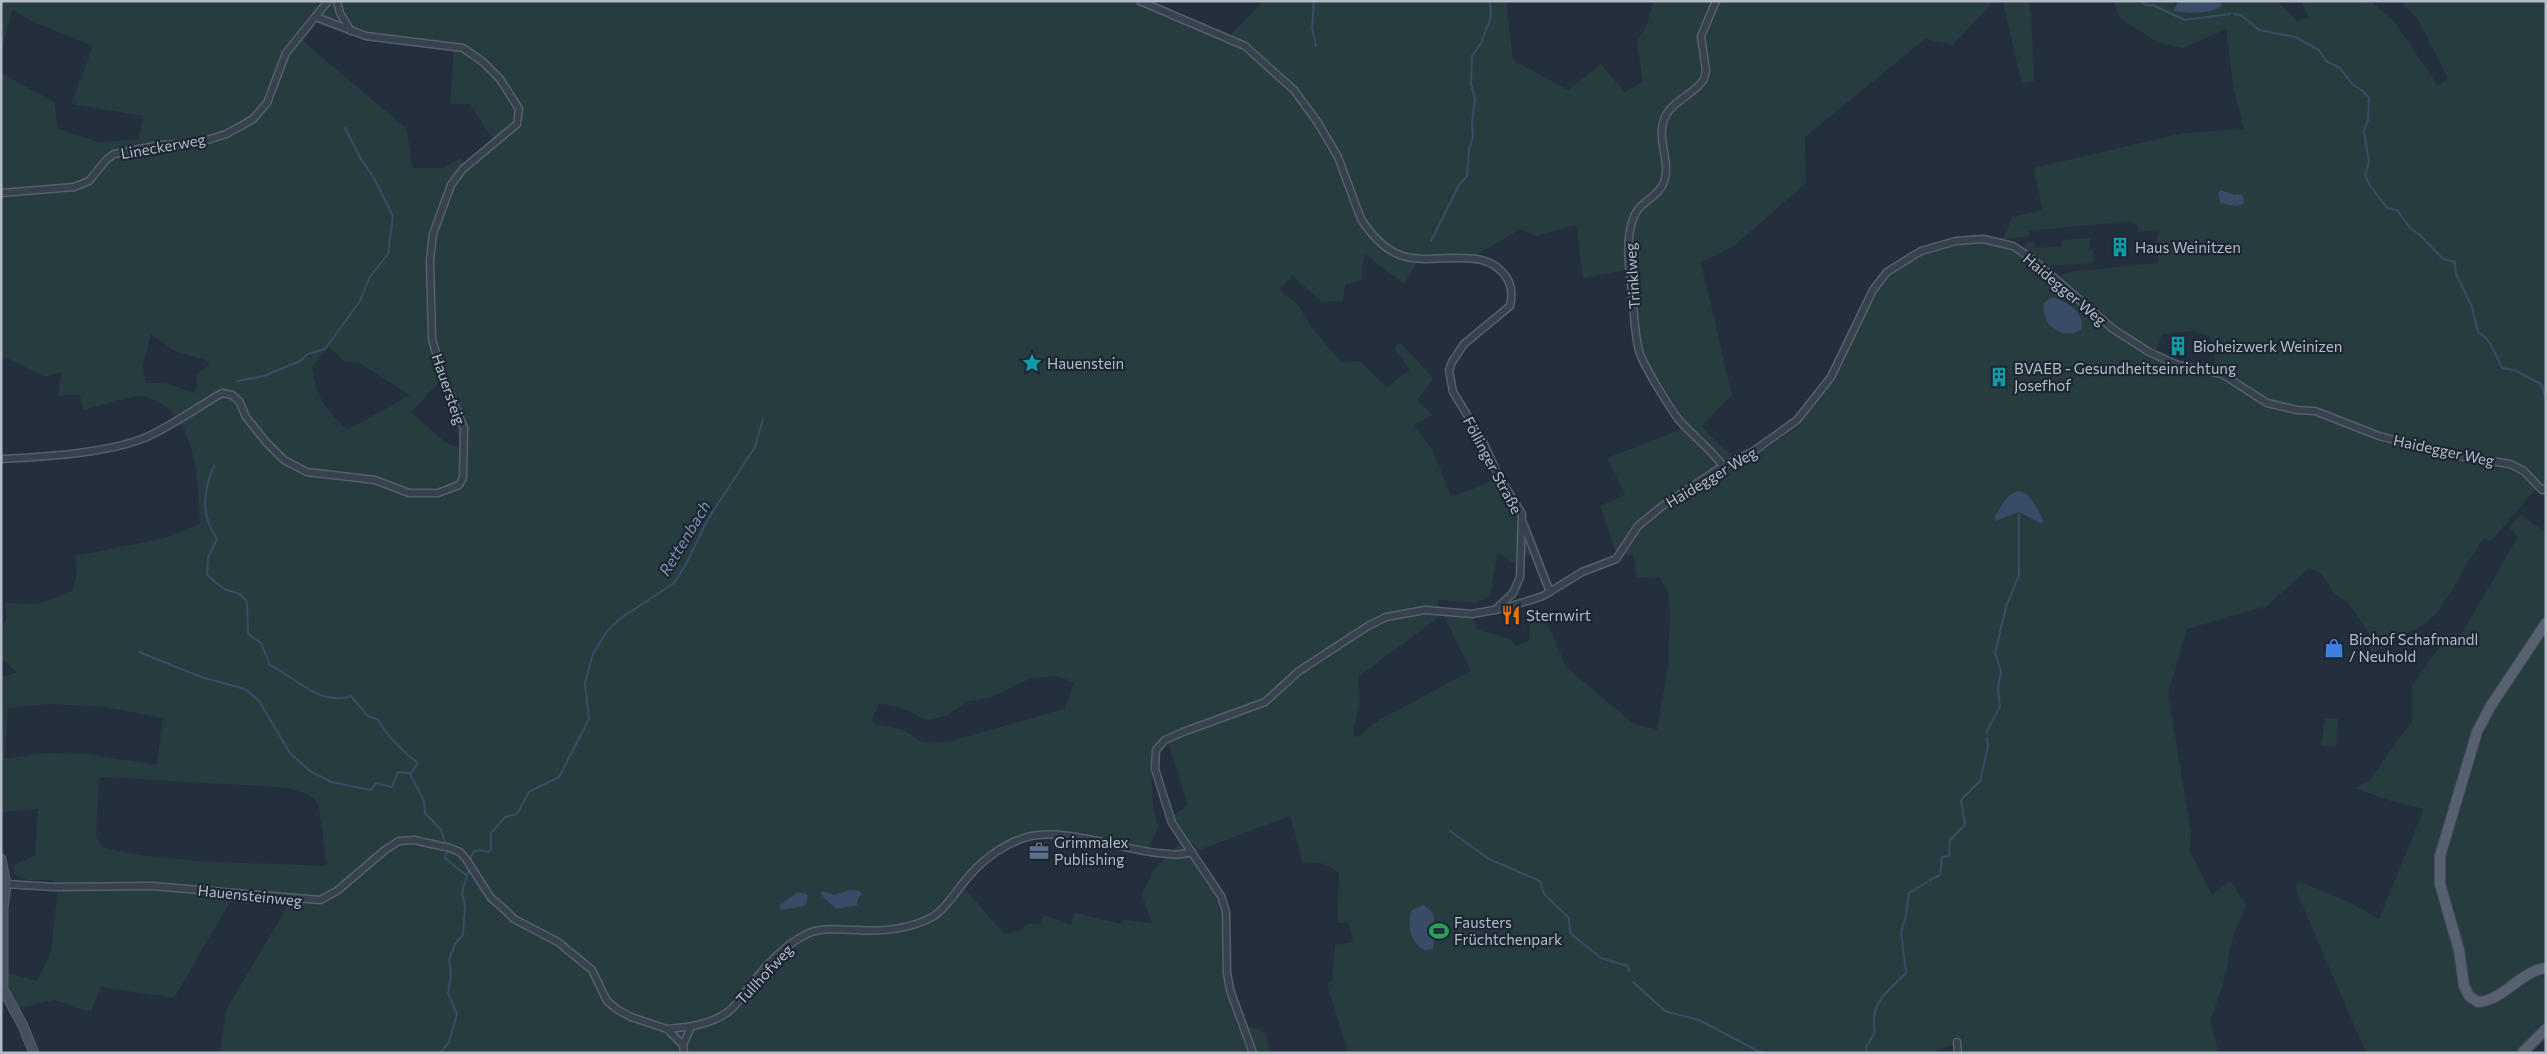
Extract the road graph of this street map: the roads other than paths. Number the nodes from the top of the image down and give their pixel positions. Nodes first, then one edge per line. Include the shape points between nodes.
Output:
1 (328, 1) edge
2 (337, 1) edge
3 (1140, 1) edge
4 (1716, 1) edge
5 (316, 17) junction
6 (351, 31) junction
7 (1, 193) edge
8 (1, 459) edge
9 (1723, 466) junction
10 (2544, 489) edge
11 (1522, 522) junction
12 (1550, 592) junction
13 (1495, 610) junction
14 (2546, 623) edge
15 (1192, 852) junction
16 (1, 859) edge
17 (6, 884) junction
18 (2546, 968) edge
19 (691, 1027) junction
20 (667, 1029) junction
21 (2546, 1029) edge
22 (1957, 1042) dead end
23 (682, 1045) junction
24 (34, 1053) edge
25 (684, 1053) edge
26 (1253, 1053) edge
27 (1958, 1053) edge
28 (2522, 1053) edge

1 - 5 street, Lineckerweg
2 - 6 street
3 - 11 street, Föllinger Straße via 1245,46 1294,90 1338,157 1364,224 1390,250 1411,257 1481,259 1504,274 1510,285 1510,306 1460,349 1452,362 1449,378 1453,392 1518,507
4 - 9 street, Trinklweg via 1701,36 1706,71 1704,80 1666,115 1661,135 1666,168 1664,182 1635,214 1629,234 1628,258 1640,354 1679,419
5 - 6 street, Hauersteig
5 - 7 street, Lineckerweg via 286,53 268,103 253,119 226,134 198,143 160,145 114,154 88,181 74,187
6 - 8 street, Hauersteig via 463,48 500,79 519,109 517,124 463,169 451,185 433,234 430,260 432,339 443,377 464,428 463,478 459,485 438,494 409,493 375,480 307,472 284,460 246,417 239,401 222,393 149,436 124,445
9 - 10 street, Haidegger Weg via 1772,439 1806,410 1831,377 1873,290 1888,272 1932,246 1983,239 2013,246 2113,329 2149,352 2178,365 2222,374 2267,403 2314,411 2379,436 2452,455 2510,464 2524,471
9 - 12 street, Haidegger Weg via 1645,520 1616,560 1582,572
11 - 12 street
11 - 13 street, Föllinger Straße via 1520,577 1513,593
12 - 13 street, Haidegger Weg
13 - 15 street via 1472,614 1424,610 1386,616 1299,671 1265,702 1165,740 1156,750 1155,769 1172,823
14 - 18 main road via 2490,706 2477,732 2447,827 2439,866 2440,884 2469,996 2478,1002 2489,1000 2530,973
15 - 19 street, Tullhofweg via 1145,851 1049,834 1026,837 985,859 946,906 928,919 879,930 824,929 807,933 765,968 726,1013
15 - 26 street via 1222,896 1226,912 1230,990
16 - 17 street
17 - 20 street, Hauensteinweg via 152,886 320,900 337,892 392,844 414,840 460,852 490,898 514,918 553,938 592,970 608,1001 618,1010 631,1018
17 - 24 street via 3,988
19 - 20 street, Hauensteinweg
19 - 23 street
20 - 23 street, Hauensteinweg
21 - 28 main road
22 - 27 street
23 - 25 street

